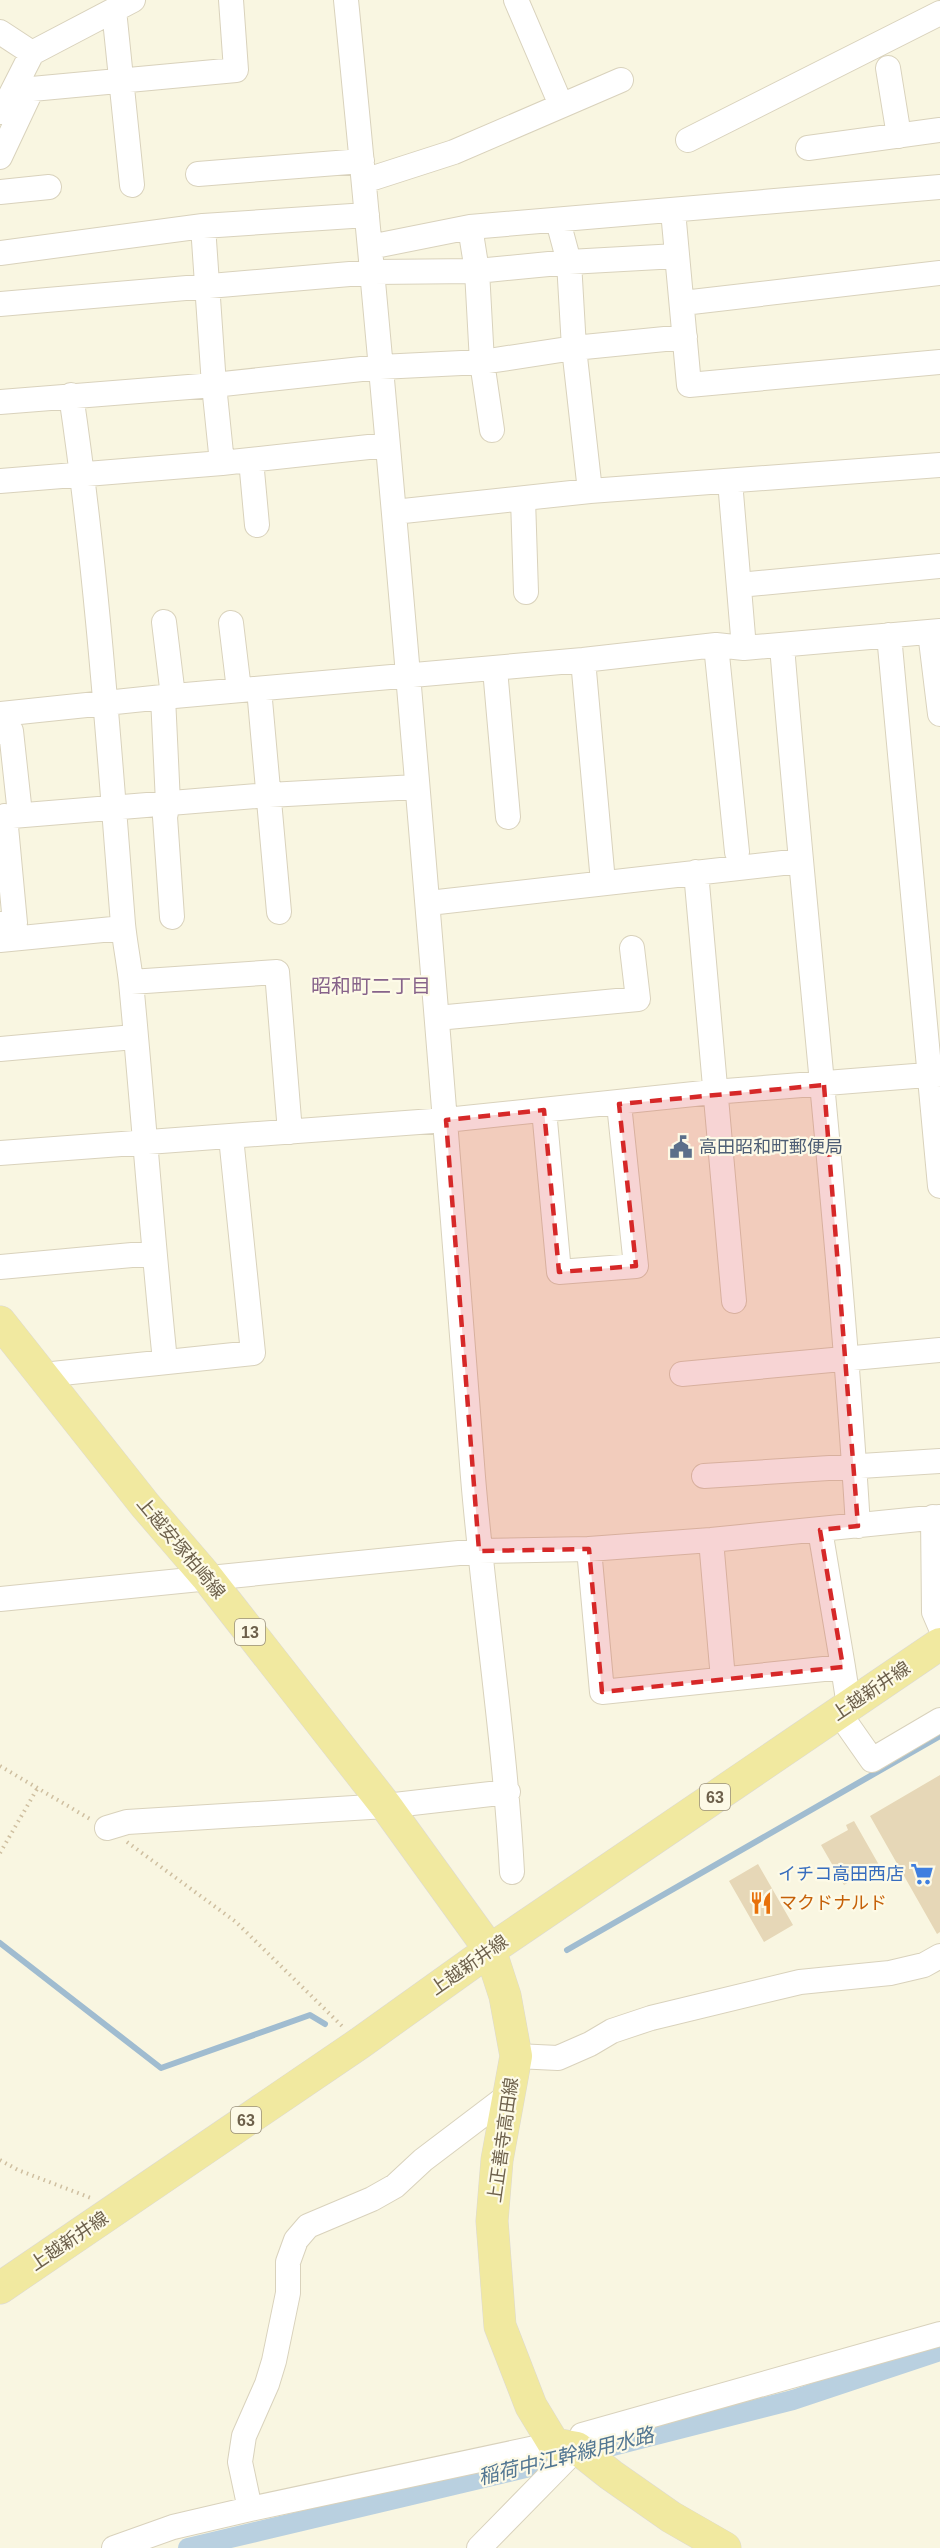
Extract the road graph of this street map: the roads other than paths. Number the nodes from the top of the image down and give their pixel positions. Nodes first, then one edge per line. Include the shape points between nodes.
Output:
1 (231, 0) edge
2 (346, 0) edge
3 (516, 0) edge
4 (123, 5) edge
5 (939, 17) edge
6 (0, 32) edge
7 (32, 53) junction
8 (888, 68) dead end
9 (621, 80) dead end
10 (121, 81) junction
11 (561, 105) junction
12 (0, 112) edge
13 (940, 130) edge
14 (899, 136) junction
15 (687, 140) dead end
16 (808, 148) dead end
17 (0, 157) edge
18 (363, 171) junction
19 (198, 174) dead end
20 (132, 185) dead end
21 (49, 187) dead end
22 (940, 187) edge
23 (0, 192) edge
24 (673, 211) junction
25 (367, 215) junction
26 (558, 221) junction
27 (203, 226) junction
28 (470, 227) junction
29 (370, 247) junction
30 (0, 253) edge
31 (677, 256) junction
32 (569, 262) junction
33 (477, 271) junction
34 (374, 272) junction
35 (940, 273) edge
36 (207, 288) junction
37 (683, 303) junction
38 (0, 304) edge
39 (685, 337) junction
40 (574, 348) junction
41 (482, 362) junction
42 (940, 362) edge
43 (380, 368) junction
44 (214, 385) junction
45 (71, 395) junction
46 (0, 402) edge
47 (492, 430) dead end
48 (387, 445) junction
49 (251, 460) junction
50 (222, 463) junction
51 (940, 465) edge
52 (83, 475) junction
53 (730, 481) junction
54 (0, 482) edge
55 (590, 491) junction
56 (523, 499) junction
57 (394, 512) junction
58 (257, 525) dead end
59 (940, 566) edge
60 (739, 585) junction
61 (526, 592) dead end
62 (164, 622) dead end
63 (231, 623) dead end
64 (935, 632) edge
65 (889, 635) junction
66 (716, 645) junction
67 (782, 646) junction
68 (744, 648) junction
69 (583, 660) junction
70 (495, 669) junction
71 (408, 675) junction
72 (249, 690) junction
73 (168, 696) junction
74 (106, 702) junction
75 (0, 714) edge
76 (940, 714) edge
77 (0, 732) edge
78 (416, 787) junction
79 (269, 795) junction
80 (168, 803) junction
81 (115, 807) junction
82 (8, 816) edge
83 (508, 817) dead end
84 (737, 852) dead end
85 (800, 861) junction
86 (696, 872) junction
87 (603, 882) junction
88 (429, 903) junction
89 (279, 912) dead end
90 (172, 916) dead end
91 (0, 924) edge
92 (123, 928) junction
93 (0, 940) edge
94 (633, 948) dead end
95 (131, 981) junction
96 (437, 1018) junction
97 (134, 1036) junction
98 (0, 1049) edge
99 (935, 1074) edge
100 (824, 1084) junction
101 (713, 1092) junction
102 (619, 1104) junction
103 (544, 1110) junction
104 (446, 1120) junction
105 (290, 1132) junction
106 (231, 1137) junction
107 (146, 1144) junction
108 (0, 1154) edge
109 (940, 1186) edge
110 (154, 1253) junction
111 (0, 1267) edge
112 (734, 1301) dead end
113 (0, 1322) edge
114 (940, 1350) edge
115 (848, 1359) junction
116 (165, 1361) junction
117 (682, 1374) dead end
118 (43, 1375) junction
119 (940, 1461) edge
120 (855, 1467) junction
121 (704, 1476) dead end
122 (937, 1517) edge
123 (858, 1526) junction
124 (820, 1530) junction
125 (711, 1540) junction
126 (589, 1549) junction
127 (479, 1551) junction
128 (206, 1576) junction
129 (0, 1599) edge
130 (940, 1626) edge
131 (940, 1644) edge
132 (843, 1667) junction
133 (723, 1679) junction
134 (844, 1709) junction
135 (940, 1720) edge
136 (508, 1792) junction
137 (386, 1806) junction
138 (107, 1828) road end
139 (513, 1872) dead end
140 (490, 1950) junction
141 (940, 1956) edge
142 (516, 2056) junction
143 (510, 2094) junction
144 (0, 2288) edge
145 (940, 2334) edge
146 (566, 2446) junction
147 (250, 2509) junction
148 (114, 2548) edge
149 (478, 2548) edge
150 (725, 2548) edge

1 - 10 street via 236,70
2 - 18 street
3 - 11 street
4 - 7 street
4 - 10 street
5 - 15 street
6 - 7 street
7 - 12 street
8 - 14 street
9 - 11 street
10 - 17 street via 32,89
10 - 20 street
11 - 18 street via 454,152
13 - 14 street
14 - 16 street
18 - 19 street
18 - 25 street
21 - 23 street
22 - 24 street
24 - 26 street
24 - 31 street
25 - 27 street
25 - 29 street
26 - 28 street
26 - 32 street
27 - 30 street
27 - 36 street
28 - 29 street
28 - 33 street
29 - 34 street
31 - 32 street
31 - 37 street
32 - 33 street
32 - 40 street
33 - 34 street
33 - 41 street
34 - 36 street
34 - 43 street
35 - 37 street
36 - 38 street
36 - 44 street
37 - 39 street
39 - 40 street
39 - 42 street via 689,385
40 - 41 street
40 - 55 street
41 - 43 street
41 - 47 street
43 - 44 street
43 - 48 street
44 - 45 street
44 - 50 street
45 - 46 street
45 - 52 street
48 - 49 street
48 - 57 street
49 - 50 street
49 - 58 street
50 - 52 street
51 - 53 street
52 - 54 street
52 - 74 street
53 - 55 street
53 - 60 street
55 - 56 street
56 - 57 street
56 - 61 street
57 - 71 street
59 - 60 street
60 - 68 street
62 - 73 street
63 - 72 street
64 - 65 street
64 - 76 street
65 - 67 street
65 - 99 street
66 - 68 street
66 - 69 street
66 - 84 street
67 - 68 street
67 - 85 street
69 - 70 street
69 - 87 street
70 - 71 street
70 - 83 street
71 - 72 street
71 - 78 street
72 - 73 street
72 - 79 street
73 - 74 street
73 - 80 street
74 - 75 street
74 - 81 street
77 - 82 street via 11,731
78 - 79 street
78 - 88 street
79 - 80 street
79 - 89 street
80 - 81 street
80 - 90 street via 165,817
81 - 82 street
81 - 92 street
82 - 91 street via 15,923
85 - 86 street
85 - 100 street
86 - 87 street
86 - 101 street
87 - 88 street
88 - 96 street
92 - 93 street
92 - 95 street
94 - 96 street via 638,999
95 - 97 street
95 - 105 street via 276,963
96 - 104 street
97 - 98 street
97 - 107 street
99 - 100 street
99 - 109 street
100 - 101 street
100 - 115 street
101 - 102 street
101 - 112 street
102 - 103 street
102 - 103 street via 636,1266 559,1272
103 - 104 street
104 - 105 street
104 - 127 street
105 - 106 street
106 - 107 street
106 - 116 street via 253,1353
107 - 108 street
107 - 110 street
110 - 111 street
110 - 116 street
113 - 118 main road, 上越安塚柏崎線 / 13
114 - 115 street
115 - 117 street
115 - 120 street
116 - 118 street
118 - 128 main road, 上越安塚柏崎線 / 13
119 - 120 street
120 - 121 street
120 - 123 street
122 - 123 street
122 - 130 street via 934,1612
123 - 124 street
124 - 125 street
124 - 132 street
125 - 126 street
125 - 133 street
126 - 127 street
126 - 133 street via 602,1692
127 - 128 street
127 - 136 street
128 - 129 street
128 - 137 main road, 上越安塚柏崎線 / 13
131 - 134 main road, 上越新井線 / 63
132 - 133 street
132 - 134 street
134 - 135 street via 872,1760
134 - 140 main road, 上越新井線 / 63
136 - 137 street
136 - 139 street
137 - 138 street via 127,1822
137 - 140 main road, 上越安塚柏崎線 / 13
140 - 142 main road, 上正善寺高田線 via 505,1996
140 - 144 main road, 上越新井線 / 63
141 - 142 street via 924,1965 890,1973 800,1982 651,2018 612,2031 558,2058
142 - 143 main road, 上正善寺高田線
143 - 146 main road, 上正善寺高田線 via 497,2160 492,2221 500,2326 531,2406
143 - 147 street via 395,2186 308,2226 296,2240 288,2262 288,2292 274,2361 244,2436 240,2462
145 - 146 street via 582,2435
146 - 147 street
146 - 149 street
146 - 150 main road, 上正善寺高田線 via 671,2517
147 - 148 street via 173,2527

